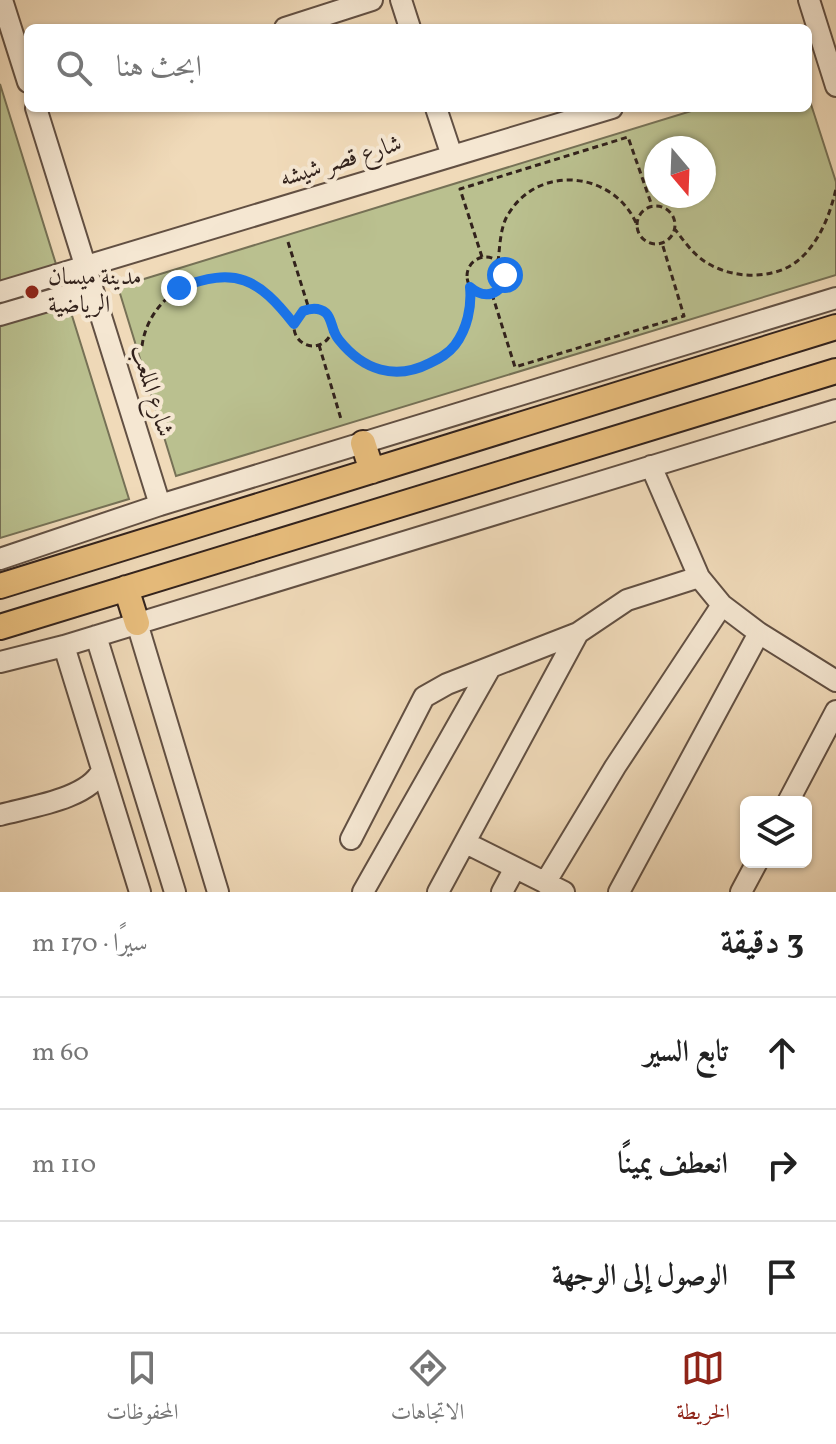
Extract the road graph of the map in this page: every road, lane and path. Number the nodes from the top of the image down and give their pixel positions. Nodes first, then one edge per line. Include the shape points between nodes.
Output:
1 (2, 0) edge
2 (372, 0) edge
3 (401, 0) edge
4 (809, 0) edge
5 (335, 6) edge
6 (294, 24) edge
7 (409, 24) edge
8 (822, 45) edge
9 (24, 69) edge
10 (836, 86) edge
11 (38, 112) edge
12 (437, 112) edge
13 (599, 112) edge
14 (452, 156) junction
15 (644, 183) edge
16 (836, 189) edge
17 (649, 208) edge
18 (665, 208) edge
19 (637, 225) junction
20 (674, 228) junction
21 (288, 242) dead end
22 (662, 243) junction
23 (482, 257) junction
24 (498, 262) junction
25 (85, 266) junction
26 (470, 287) junction
27 (92, 288) junction
28 (0, 292) edge
29 (492, 294) junction
30 (836, 298) edge
31 (309, 309) junction
32 (0, 315) edge
33 (294, 324) junction
34 (836, 327) edge
35 (331, 330) junction
36 (319, 345) junction
37 (142, 346) dead end
38 (836, 371) edge
39 (836, 410) edge
40 (341, 419) dead end
41 (363, 443) junction
42 (651, 466) junction
43 (372, 471) junction
44 (160, 505) junction
45 (0, 559) edge
46 (699, 577) junction
47 (0, 586) edge
48 (126, 588) junction
49 (722, 605) junction
50 (137, 623) junction
51 (0, 627) edge
52 (578, 633) junction
53 (759, 633) junction
54 (96, 636) junction
55 (64, 646) junction
56 (0, 662) edge
57 (490, 668) junction
58 (836, 681) edge
59 (836, 711) edge
60 (102, 770) junction
61 (791, 796) edge
62 (0, 815) edge
63 (351, 839) dead end
64 (466, 843) junction
65 (515, 868) junction
66 (754, 868) edge
67 (555, 887) edge
68 (140, 892) edge
69 (175, 892) edge
70 (218, 892) edge
71 (363, 892) edge
72 (438, 892) edge
73 (502, 892) edge
74 (619, 892) edge
75 (741, 892) edge

1 - 9 street
2 - 5 street
3 - 7 street
4 - 8 street
5 - 6 street
8 - 10 street
11 - 25 street, شارع الملعب
12 - 14 street
13 - 14 street, شارع قصر شيشه
14 - 25 street, شارع قصر شيشه
15 - 23 path via 628,137 460,189
16 - 20 path via 815,243 784,270 764,275 707,264
17 - 19 path
18 - 20 path
19 - 22 path via 644,240
19 - 24 path via 622,200 602,187 556,179 524,196 507,215
20 - 22 path
21 - 31 path
22 - 29 path via 684,316 515,367
23 - 24 path
23 - 26 path via 468,270
24 - 29 path via 504,282
25 - 27 street, شارع الملعب
25 - 28 street, شارع قصر شيشه
26 - 29 path
26 - 35 path via 468,320 454,346 409,371 370,367
27 - 32 street
27 - 44 street, شارع الملعب
30 - 41 street
31 - 33 path
31 - 35 path via 327,314
33 - 36 path via 302,343
33 - 37 path via 252,283 207,278 179,288 163,302
34 - 43 main road
35 - 36 path
36 - 40 path
38 - 48 main road
39 - 42 street
41 - 43 main road
41 - 44 street
42 - 46 street
42 - 50 street
43 - 47 main road
44 - 45 street
46 - 49 street
46 - 52 street via 627,600
48 - 50 main road
48 - 51 main road
49 - 53 street
49 - 67 street via 615,767
50 - 54 street
50 - 70 street
52 - 57 street
52 - 64 street
53 - 58 street
53 - 74 street
54 - 55 street
54 - 69 street
55 - 56 street
55 - 60 street
57 - 63 street via 424,697
57 - 71 street
59 - 61 street
60 - 62 street via 82,791
60 - 68 street
64 - 65 street
64 - 72 street
65 - 67 street
65 - 73 street
66 - 75 street

